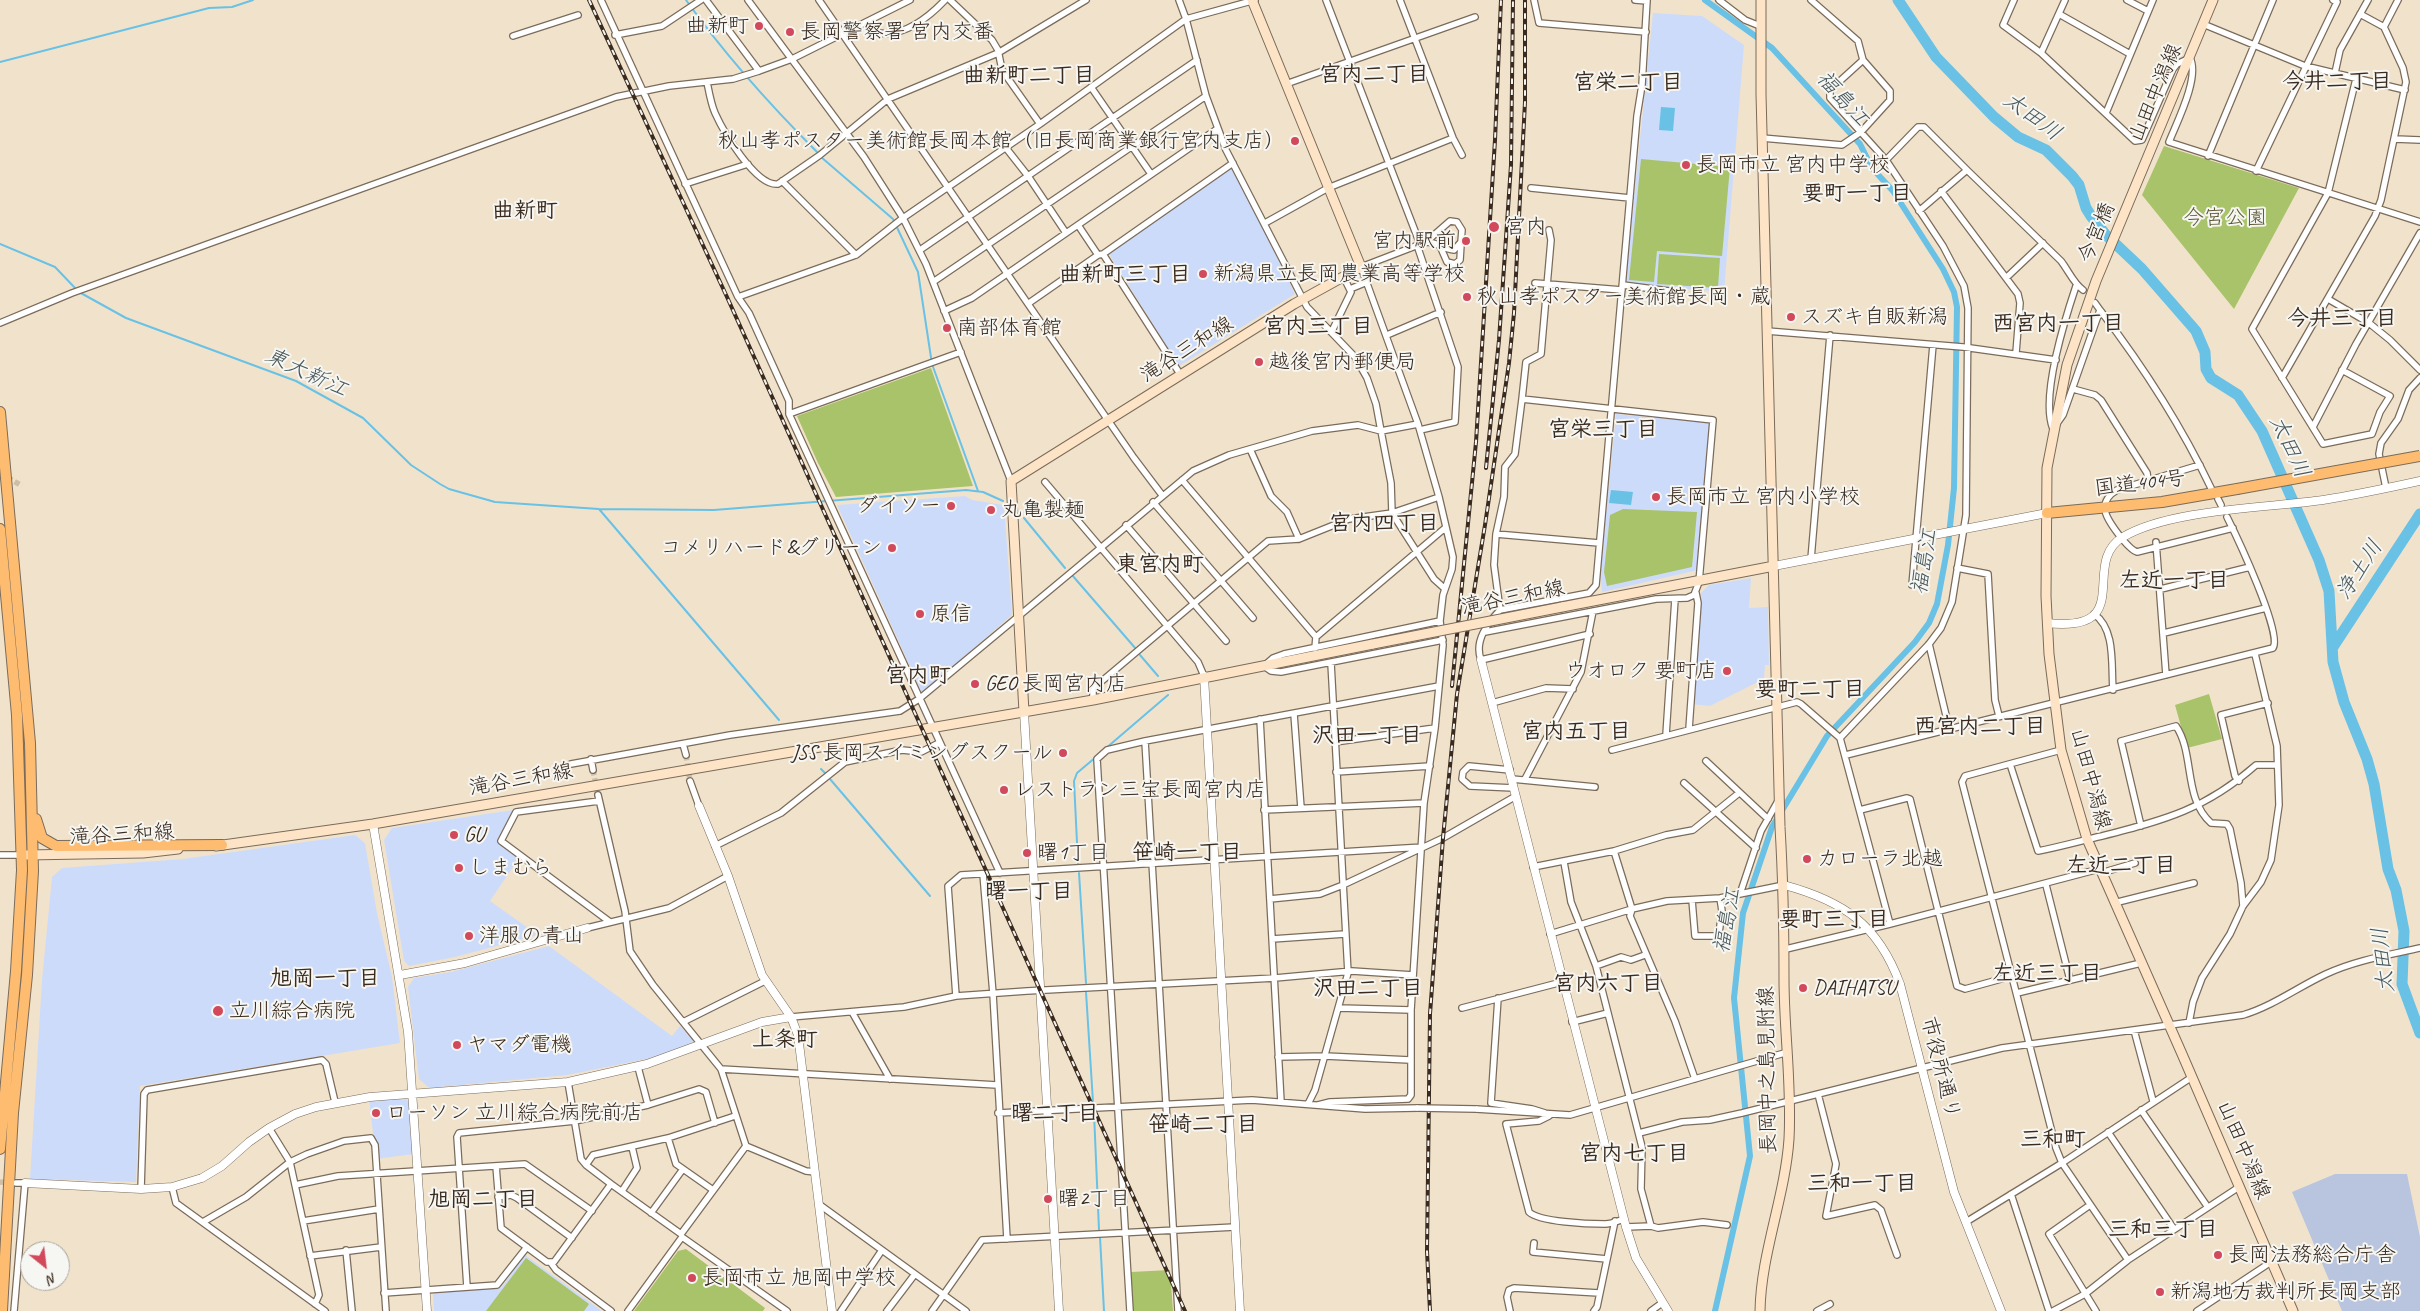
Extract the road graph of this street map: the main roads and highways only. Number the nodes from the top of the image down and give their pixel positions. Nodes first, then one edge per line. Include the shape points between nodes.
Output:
1 (1253, 0) edge
2 (1761, 0) edge
3 (2213, 0) edge
4 (2130, 198) joint
5 (2096, 281) joint
6 (0, 412) edge
7 (2420, 456) edge
8 (2047, 514) junction
9 (0, 529) edge
10 (1774, 566) junction
11 (1024, 712) junction
12 (30, 743) junction
13 (222, 845) junction
14 (26, 855) junction
15 (0, 1149) edge
16 (2, 1311) edge
17 (1760, 1311) edge
18 (2293, 1311) edge

1 - 11 main road, 滝谷三和線 via 1361,267 1302,299 1011,481
2 - 10 main road
3 - 4 main road, 山田中潟線
4 - 5 main road, 今宮橋
5 - 8 main road, 山田中潟線 via 2067,365 2053,429 2047,468
6 - 12 highway
7 - 8 highway, 国道404号, bridge via 2162,502
8 - 18 main road, 山田中潟線 via 2047,623 2054,704 2061,750 2087,839
9 - 14 highway
10 - 11 main road, 滝谷三和線, bridge
10 - 17 main road, 長岡中之島見附線 via 1790,1102 1786,1162
11 - 13 main road, 滝谷三和線 via 373,824
12 - 13 highway via 36,825 48,843 64,847
12 - 14 highway
13 - 14 main road, 滝谷三和線 via 143,852
14 - 15 highway via 22,870
14 - 16 highway via 30,945 13,1113

